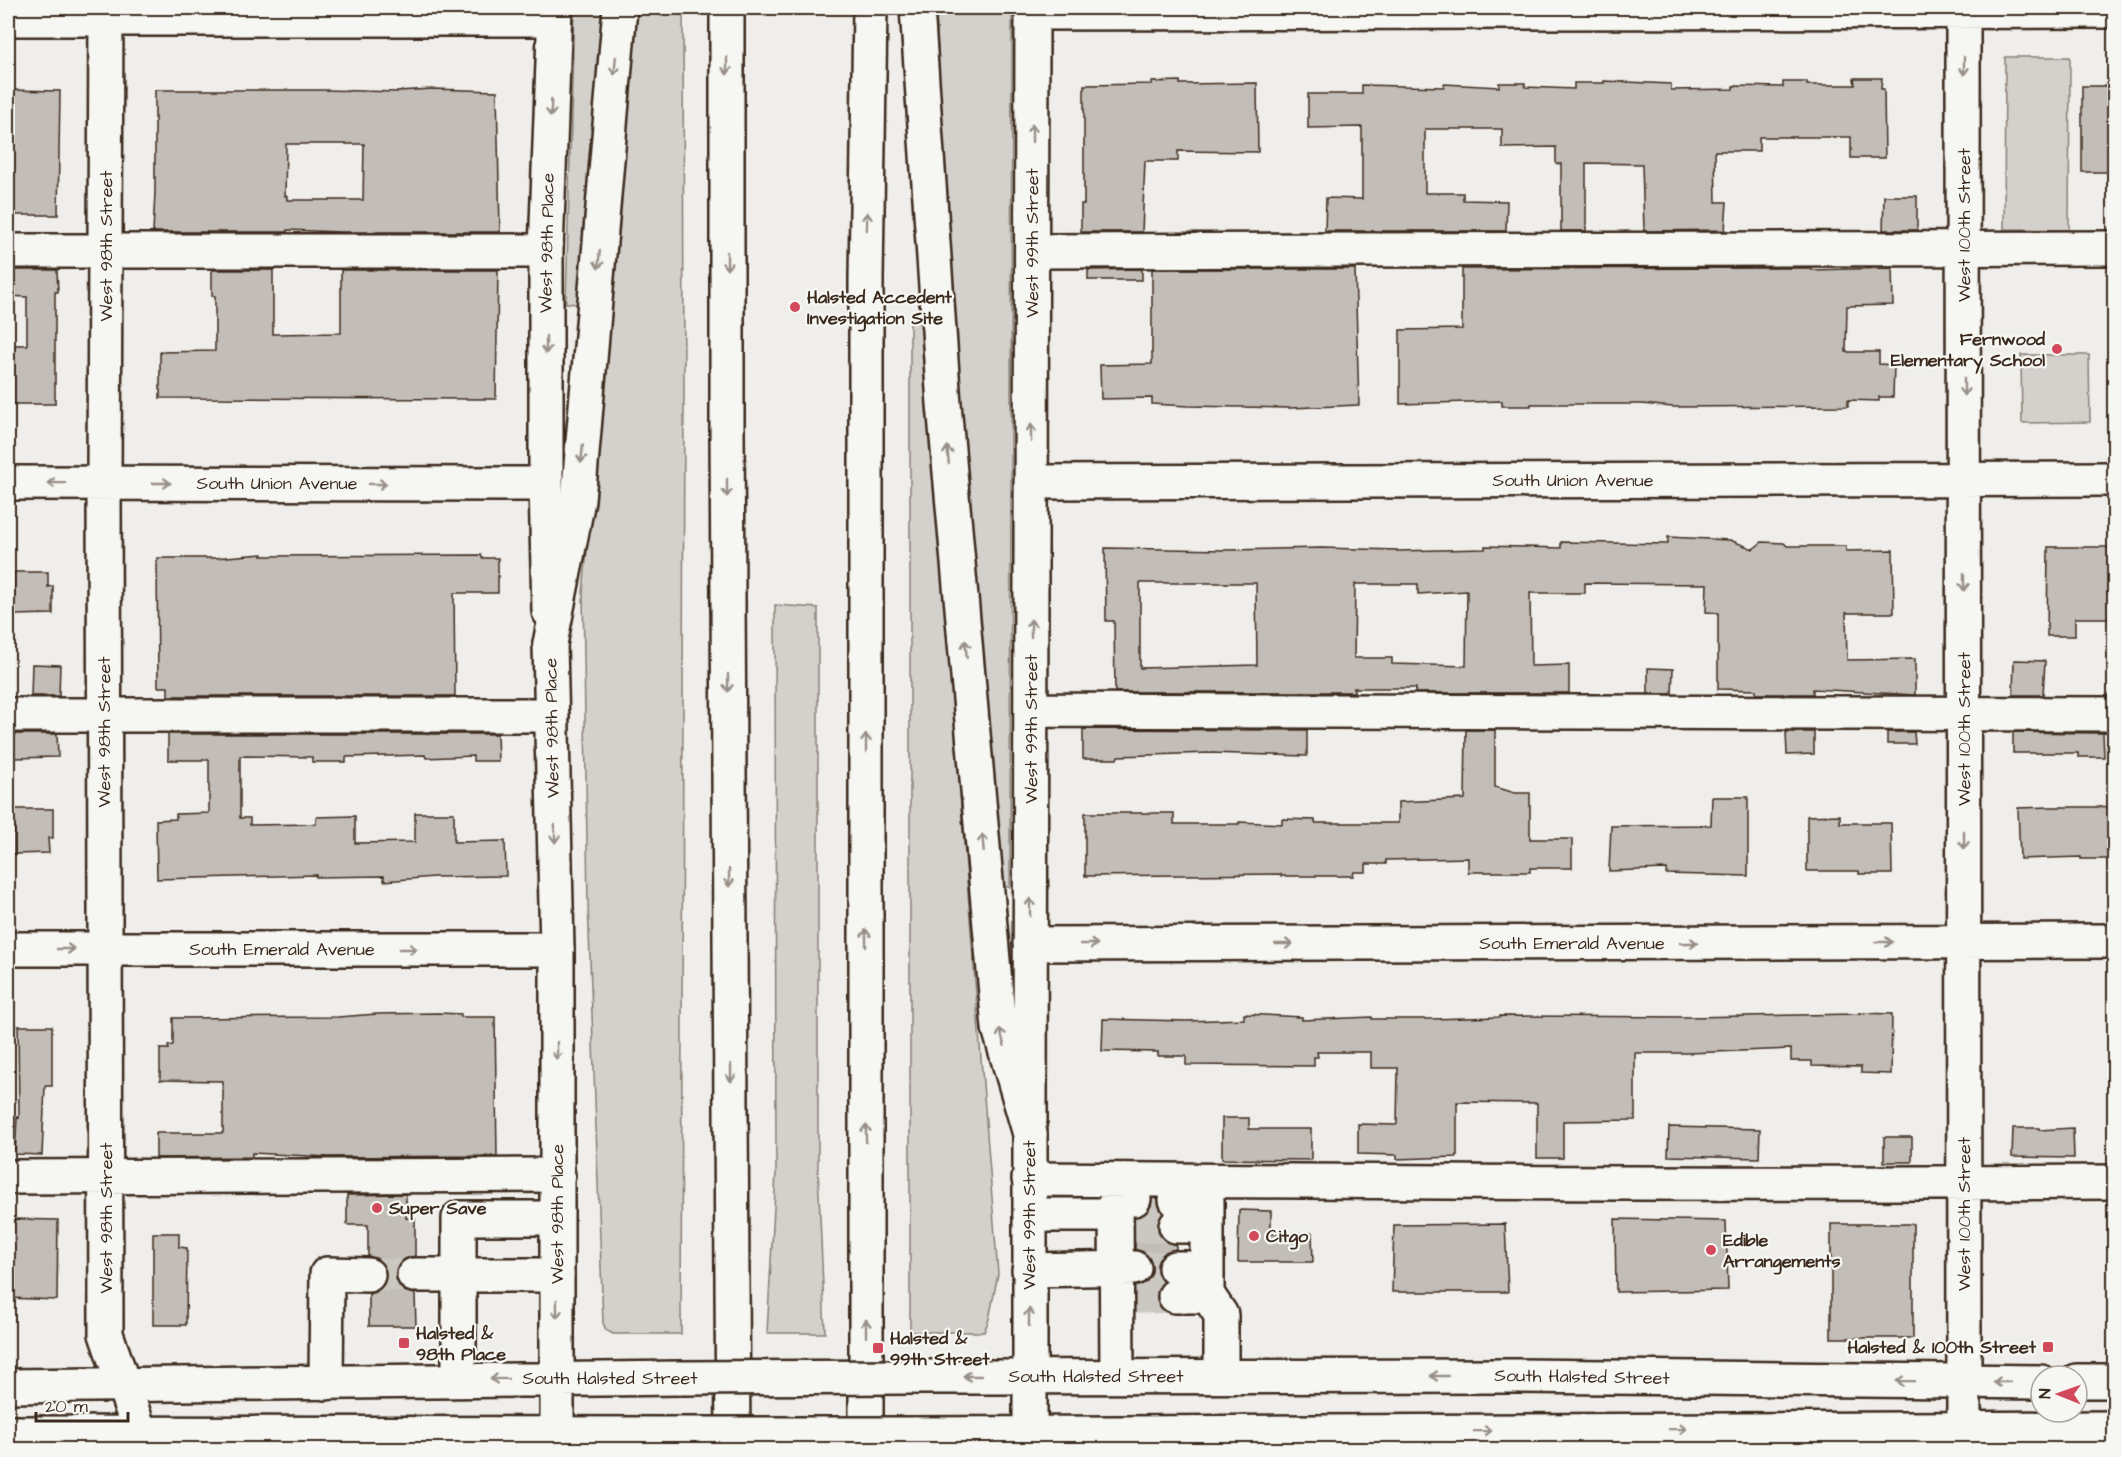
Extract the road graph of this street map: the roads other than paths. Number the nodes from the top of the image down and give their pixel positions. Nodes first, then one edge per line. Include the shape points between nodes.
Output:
1 (620, 8) edge
2 (727, 8) edge
3 (870, 8) edge
4 (917, 8) edge
5 (1963, 9) edge
6 (1032, 10) edge
7 (2115, 11) edge
8 (106, 13) edge
9 (555, 13) edge
10 (8, 19) edge
11 (1964, 248) junction
12 (2115, 248) edge
13 (8, 250) edge
14 (106, 250) junction
15 (546, 251) junction
16 (1032, 251) junction
17 (1964, 479) junction
18 (2115, 479) edge
19 (1031, 482) junction
20 (8, 483) edge
21 (104, 483) junction
22 (546, 484) junction
23 (550, 644) junction
24 (1031, 710) junction
25 (2115, 714) edge
26 (8, 715) edge
27 (552, 715) junction
28 (1964, 715) junction
29 (104, 716) junction
30 (2115, 941) edge
31 (1964, 942) junction
32 (1030, 944) junction
33 (105, 949) junction
34 (557, 949) junction
35 (8, 950) edge
36 (1030, 1134) junction
37 (558, 1176) junction
38 (8, 1177) edge
39 (105, 1177) junction
40 (1029, 1179) junction
41 (2115, 1182) edge
42 (1964, 1183) junction
43 (1030, 1215) junction
44 (1186, 1217) dead end
45 (556, 1218) junction
46 (1029, 1270) junction
47 (368, 1275) tunnel mouth
48 (414, 1275) tunnel mouth
49 (459, 1275) junction
50 (556, 1275) junction
51 (1125, 1282) junction
52 (1029, 1376) junction
53 (1117, 1376) junction
54 (1221, 1376) junction
55 (558, 1378) junction
56 (459, 1380) junction
57 (2089, 1381) edge
58 (2115, 1381) edge
59 (1964, 1382) junction
60 (2029, 1382) edge
61 (326, 1383) junction
62 (8, 1386) edge
63 (124, 1386) junction
64 (2115, 1428) edge
65 (8, 1434) edge
66 (1712, 1439) edge
67 (1964, 1439) edge
68 (2073, 1439) edge
69 (1266, 1441) edge
70 (144, 1442) edge
71 (259, 1442) edge
72 (557, 1442) edge
73 (1030, 1442) edge
74 (1130, 1442) edge
75 (733, 1449) edge
76 (866, 1449) edge

1 -> 23 main road via 578,500
2 -> 75 main road
76 -> 3 main road via 866,279
36 -> 4 main road via 999,1028 944,404
5 - 6 main road
5 - 7 main road
5 -> 11 main road, West 100th Street
16 -> 6 main road, West 99th Street
8 - 9 main road
8 - 10 main road
8 - 14 main road, West 98th Street
9 -> 15 main road, West 98th Place
11 - 12 main road
11 - 16 main road
11 -> 17 main road, West 100th Street
13 - 14 main road
14 - 15 main road
14 - 21 main road, West 98th Street
15 -> 22 main road, West 98th Place
19 -> 16 main road, West 99th Street
17 - 18 main road, South Union Avenue
17 - 19 main road, South Union Avenue
17 -> 28 main road, West 100th Street
24 -> 19 main road, West 99th Street
21 -> 20 main road, South Union Avenue
21 -> 22 main road, South Union Avenue
21 - 29 main road, West 98th Street
22 - 23 main road, West 98th Place
23 - 27 main road, West 98th Place
24 - 28 main road
32 -> 24 main road, West 99th Street
25 - 28 main road
26 - 29 main road
27 - 29 main road
27 -> 34 main road, West 98th Place
28 -> 31 main road, West 100th Street
29 - 33 main road, West 98th Street
30 - 31 main road, South Emerald Avenue
32 -> 31 main road, South Emerald Avenue
31 - 42 main road, West 100th Street
32 - 36 main road, West 99th Street
33 -> 34 main road, South Emerald Avenue
35 -> 33 main road, South Emerald Avenue
33 - 39 main road, West 98th Street
34 -> 37 main road, West 98th Place
36 - 40 main road, West 99th Street
37 - 39 main road
37 - 45 main road, West 98th Place
38 - 39 main road
39 - 63 main road, West 98th Street via 106,1334
40 - 42 main road
40 - 43 main road, West 99th Street
41 - 42 main road
42 - 59 main road, West 100th Street
43 - 46 main road, West 99th Street
43 - 51 main road via 1125,1217
44 - 54 main road via 1191,1282 1221,1315
45 - 49 main road via 459,1218
45 - 50 main road, West 98th Place
46 - 51 main road
52 -> 46 main road, West 99th Street
47 - 61 main road via 327,1274
48 - 49 main road
49 - 50 main road
49 - 56 main road
50 -> 55 main road, West 98th Place
51 - 53 main road
52 - 53 main road, South Halsted Street
52 -> 55 main road, South Halsted Street, bridge
52 - 73 main road, West 99th Street
53 - 54 main road, South Halsted Street
59 -> 54 main road, South Halsted Street
55 -> 56 main road, South Halsted Street
55 - 72 main road, West 98th Place
56 - 61 main road, South Halsted Street
57 - 58 main road
60 -> 59 main road, South Halsted Street
59 - 67 main road, West 100th Street
61 - 63 main road, South Halsted Street
62 - 63 main road, South Halsted Street
63 - 70 main road, West 98th Street
64 - 68 main road
65 - 70 main road
66 - 67 main road
69 -> 66 main road
67 - 68 main road
69 - 74 main road
70 - 71 main road
71 - 72 main road
72 - 73 main road, bridge via 681,1434 914,1434
73 - 74 main road

